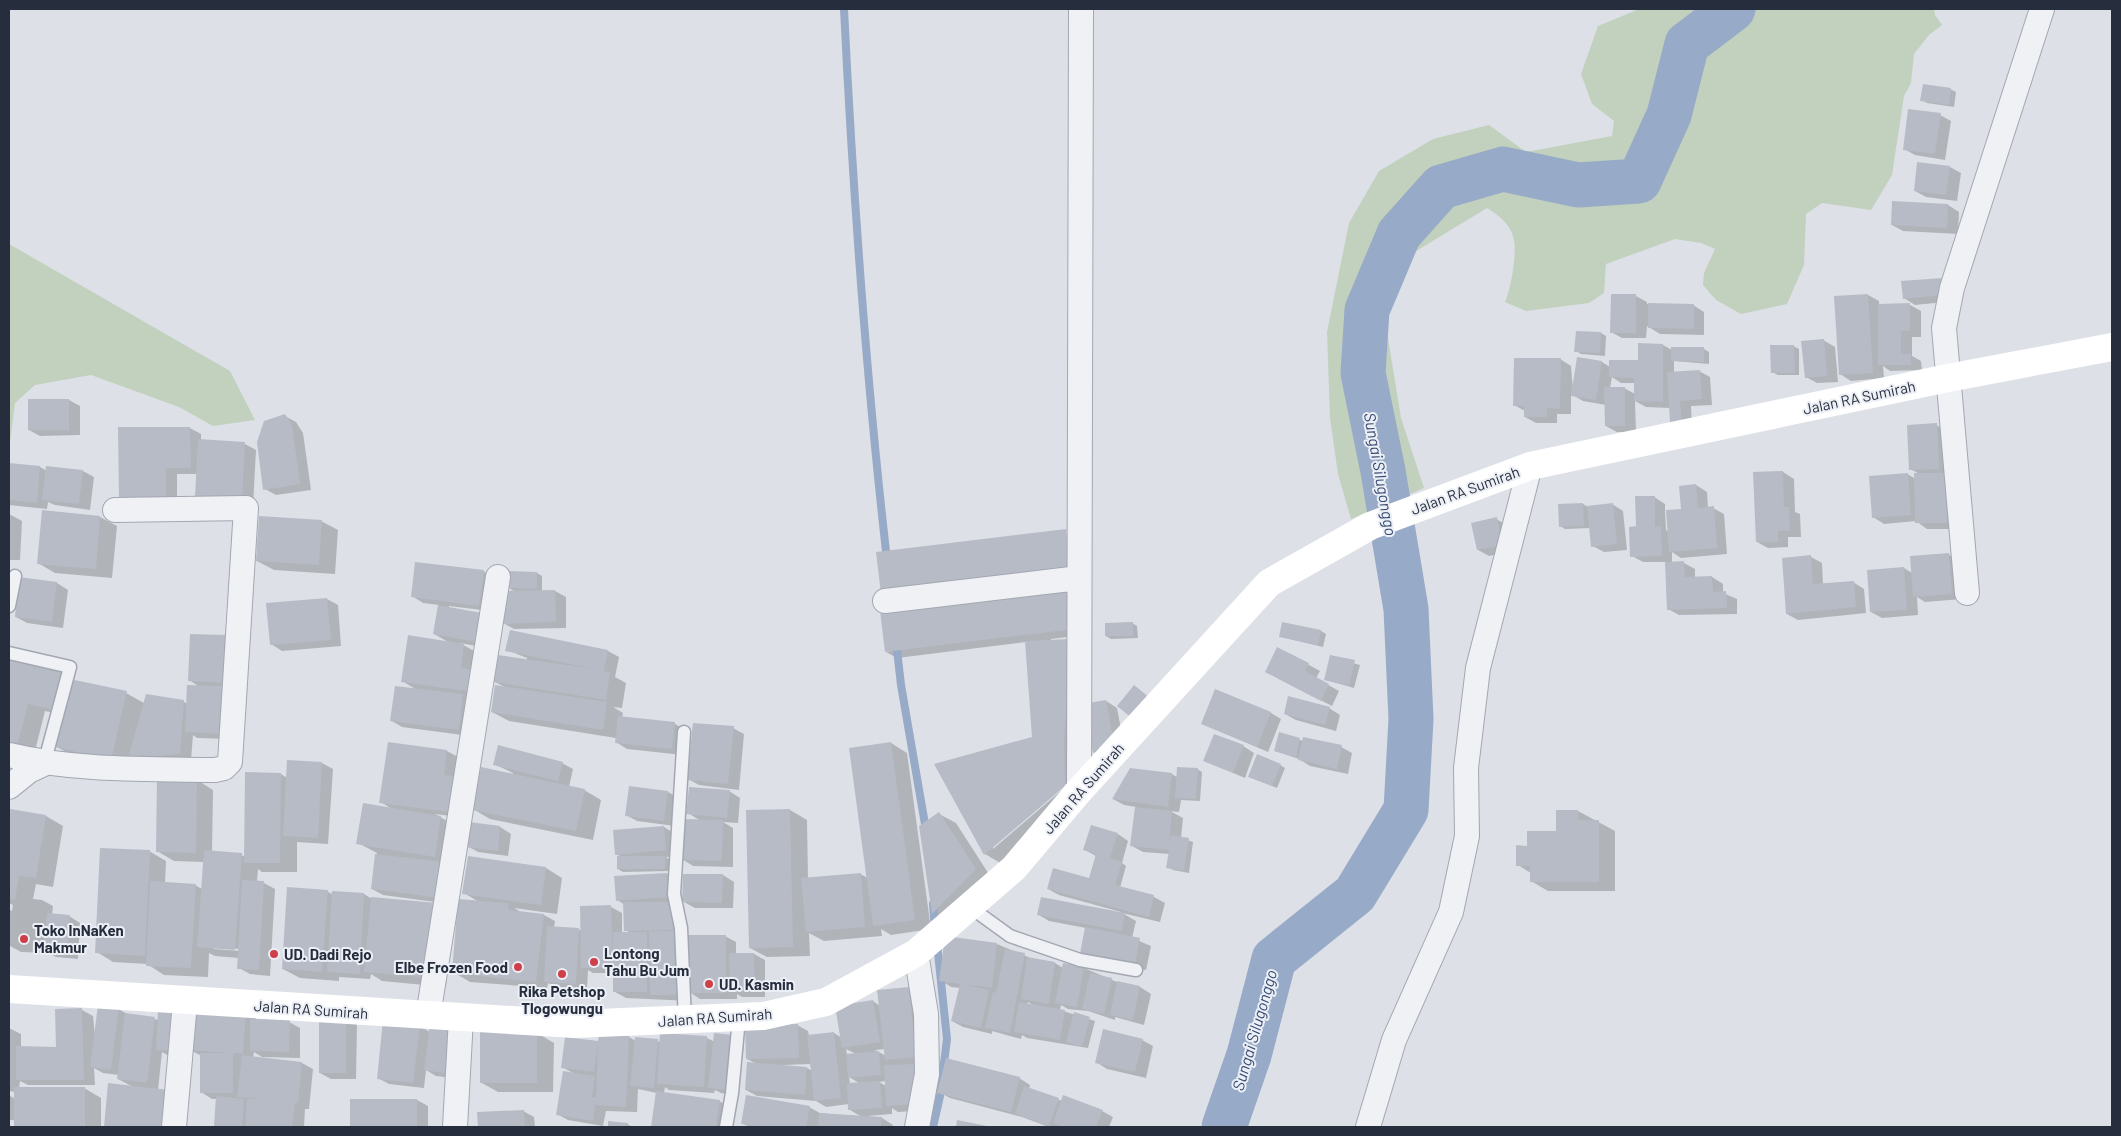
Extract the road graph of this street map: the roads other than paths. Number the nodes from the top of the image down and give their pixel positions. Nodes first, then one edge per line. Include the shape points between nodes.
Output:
1 (1081, 9) edge
2 (2042, 9) edge
3 (2112, 348) edge
4 (1948, 378) junction
5 (1530, 466) junction
6 (114, 510) dead end
7 (15, 576) dead end
8 (498, 577) dead end
9 (1079, 578) junction
10 (1968, 593) dead end
11 (885, 601) dead end
12 (9, 606) edge
13 (9, 653) edge
14 (684, 732) dead end
15 (9, 756) edge
16 (44, 764) junction
17 (9, 787) edge
18 (1079, 791) junction
19 (970, 907) junction
20 (922, 948) junction
21 (1136, 970) dead end
22 (9, 989) edge
23 (185, 1002) junction
24 (428, 1016) junction
25 (461, 1018) junction
26 (739, 1018) junction
27 (685, 1021) junction
28 (174, 1127) edge
29 (455, 1127) edge
30 (726, 1127) edge
31 (917, 1127) edge
32 (1368, 1127) edge

1 - 9 street
2 - 4 street via 1952,288 1944,328
3 - 4 main road, Jalan RA Sumirah
4 - 5 main road, Jalan RA Sumirah
4 - 10 street
5 - 18 main road, Jalan RA Sumirah via 1370,526 1269,583
5 - 32 street via 1478,668 1466,768 1467,836 1451,912 1394,1040
6 - 16 street via 246,508 230,762 215,770
7 - 12 lane
8 - 24 street
9 - 11 street
9 - 18 street
13 - 16 lane via 70,667
14 - 27 lane via 674,894 681,928
15 - 16 street
16 - 17 street
18 - 19 main road, Jalan RA Sumirah via 1014,868
19 - 20 main road, Jalan RA Sumirah
19 - 21 lane via 1010,936 1080,960
20 - 26 main road, Jalan RA Sumirah via 826,1002
20 - 31 street via 927,1074
22 - 23 main road, Jalan RA Sumirah
23 - 24 main road, Jalan RA Sumirah
23 - 28 street
24 - 25 main road, Jalan RA Sumirah
25 - 27 main road, Jalan RA Sumirah via 575,1024
25 - 29 street
26 - 27 main road, Jalan RA Sumirah
26 - 30 lane

